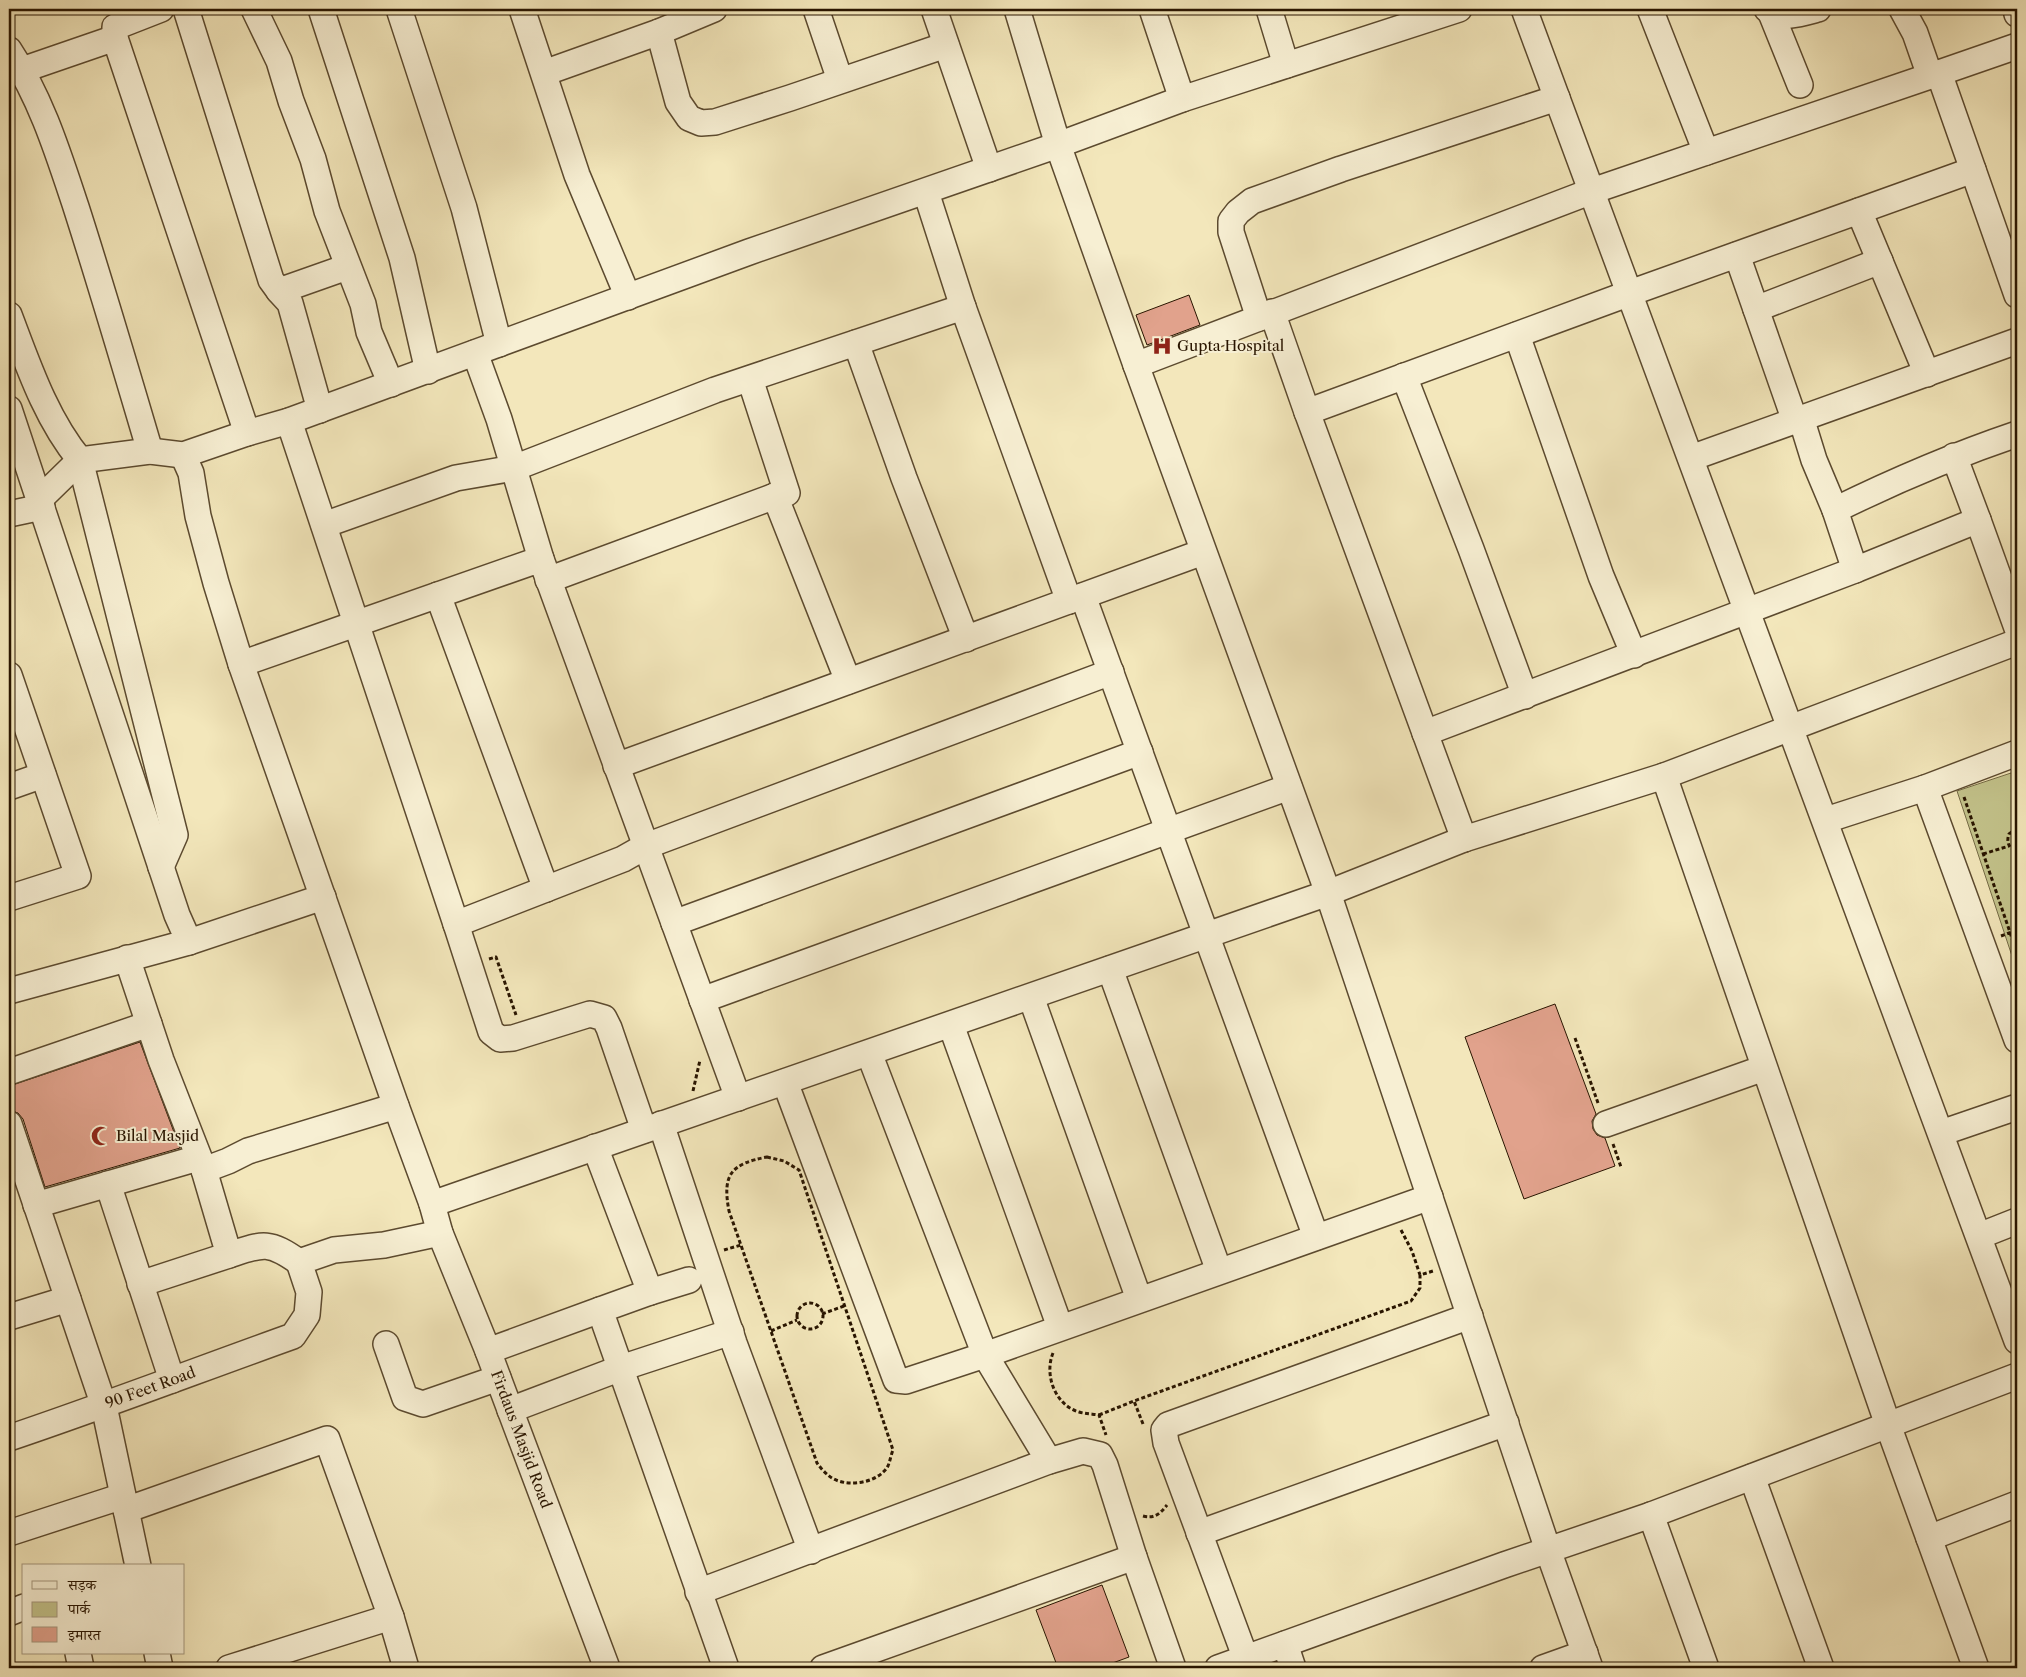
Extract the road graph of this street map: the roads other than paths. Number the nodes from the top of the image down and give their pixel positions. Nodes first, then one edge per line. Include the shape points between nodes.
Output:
1 (161, 9) edge
2 (186, 9) edge
3 (254, 9) edge
4 (321, 9) edge
5 (399, 9) edge
6 (522, 9) edge
7 (714, 9) edge
8 (816, 9) edge
9 (934, 9) edge
10 (1017, 9) edge
11 (1152, 9) edge
12 (1269, 9) edge
13 (1460, 9) edge
14 (1524, 9) edge
15 (1650, 9) edge
16 (1818, 9) edge
17 (1902, 9) edge
18 (2016, 9) edge
19 (1769, 11) edge
20 (2017, 14) edge
21 (1394, 19) edge
22 (113, 25) edge
23 (659, 32) junction
24 (946, 45) junction
25 (2017, 46) edge
26 (15, 60) edge
27 (1286, 65) junction
28 (544, 73) junction
29 (1934, 75) junction
30 (840, 80) junction
31 (1800, 86) dead end
32 (1558, 98) junction
33 (1182, 99) junction
34 (1058, 145) junction
35 (1706, 152) junction
36 (989, 169) junction
37 (1973, 170) junction
38 (1592, 191) junction
39 (926, 192) junction
40 (1859, 211) junction
41 (1737, 255) junction
42 (1880, 261) junction
43 (347, 267) junction
44 (280, 291) junction
45 (1630, 293) junction
46 (2017, 295) edge
47 (628, 297) junction
48 (963, 307) junction
49 (1756, 309) junction
50 (9, 315) edge
51 (1265, 315) junction
52 (1517, 334) junction
53 (2017, 341) edge
54 (856, 343) junction
55 (499, 344) junction
56 (475, 354) junction
57 (1136, 365) junction
58 (428, 371) junction
59 (1927, 374) junction
60 (1404, 376) junction
61 (750, 379) junction
62 (391, 384) junction
63 (320, 410) junction
64 (1307, 412) junction
65 (10, 417) edge
66 (1798, 419) junction
67 (289, 421) junction
68 (247, 433) junction
69 (2017, 434) edge
70 (150, 451) junction
71 (183, 455) junction
72 (1954, 456) junction
73 (1691, 458) junction
74 (80, 460) junction
75 (514, 468) junction
76 (775, 496) junction
77 (41, 503) junction
78 (1836, 510) junction
79 (9, 514) edge
80 (1978, 520) junction
81 (324, 525) junction
82 (1203, 552) junction
83 (544, 569) junction
84 (1855, 570) junction
85 (438, 595) junction
86 (1076, 599) junction
87 (1748, 610) junction
88 (356, 624) junction
89 (2017, 628) edge
90 (966, 639) junction
91 (2017, 642) edge
92 (1634, 655) junction
93 (241, 664) junction
94 (1111, 672) junction
95 (9, 675) edge
96 (848, 682) junction
97 (1525, 696) junction
98 (1791, 727) junction
99 (1425, 733) junction
100 (1140, 752) junction
101 (2017, 753) edge
102 (616, 766) junction
103 (43, 775) junction
104 (1664, 776) junction
105 (9, 787) edge
106 (1289, 787) junction
107 (1925, 788) junction
108 (1826, 820) junction
109 (1170, 830) junction
110 (1464, 839) junction
111 (646, 846) junction
112 (161, 867) junction
113 (546, 889) junction
114 (1328, 893) junction
115 (323, 897) junction
116 (9, 898) edge
117 (674, 923) junction
118 (456, 924) junction
119 (1205, 936) junction
120 (189, 942) junction
121 (127, 958) junction
122 (1110, 969) junction
123 (9, 991) edge
124 (1031, 997) junction
125 (702, 1000) junction
126 (149, 1024) junction
127 (951, 1025) junction
128 (2017, 1040) edge
129 (869, 1053) junction
130 (1764, 1068) junction
131 (9, 1072) edge
132 (785, 1082) junction
133 (738, 1098) junction
134 (396, 1106) junction
135 (2017, 1106) edge
136 (1606, 1124) dead end
137 (653, 1127) junction
138 (1941, 1133) junction
139 (11, 1137) edge
140 (595, 1147) junction
141 (201, 1164) junction
142 (108, 1184) junction
143 (1430, 1197) junction
144 (36, 1205) junction
145 (436, 1216) junction
146 (2017, 1222) edge
147 (1978, 1236) junction
148 (1316, 1237) junction
149 (229, 1256) junction
150 (299, 1262) junction
151 (1219, 1271) junction
152 (689, 1280) dead end
153 (140, 1284) junction
154 (650, 1292) junction
155 (68, 1299) junction
156 (1139, 1299) junction
157 (600, 1310) junction
158 (1470, 1316) junction
159 (9, 1317) edge
160 (731, 1332) junction
161 (1058, 1338) junction
162 (2017, 1342) edge
163 (386, 1344) dead end
164 (488, 1351) junction
165 (985, 1355) junction
166 (621, 1368) junction
167 (2017, 1376) edge
168 (498, 1378) junction
169 (172, 1380) junction
170 (104, 1406) junction
171 (510, 1410) junction
172 (1506, 1423) junction
173 (1888, 1425) junction
174 (9, 1438) edge
175 (1049, 1461) junction
176 (1752, 1477) junction
177 (125, 1503) junction
178 (2017, 1504) edge
179 (1651, 1515) junction
180 (9, 1533) edge
181 (1199, 1533) junction
182 (1929, 1538) junction
183 (1548, 1550) junction
184 (810, 1551) junction
185 (1134, 1557) junction
186 (138, 1564) edge
187 (698, 1592) junction
188 (22, 1609) edge
189 (9, 1613) edge
190 (391, 1617) junction
191 (1285, 1644) junction
192 (78, 1654) edge
193 (157, 1654) edge
194 (1246, 1659) junction
195 (1587, 1661) edge
196 (81, 1668) edge
197 (160, 1668) edge
198 (229, 1668) edge
199 (406, 1668) edge
200 (607, 1668) edge
201 (726, 1668) edge
202 (822, 1668) edge
203 (1173, 1668) edge
204 (1218, 1668) edge
205 (1294, 1668) edge
206 (1543, 1668) edge
207 (1706, 1668) edge
208 (1821, 1668) edge
209 (1976, 1668) edge

1 - 22 street
2 - 44 street via 270,280
3 - 43 street via 279,61
4 - 58 street via 402,258
5 - 55 street via 458,190
6 - 28 street
7 - 23 street
8 - 30 street
9 - 24 street
10 - 34 street
11 - 33 street
12 - 27 street
13 - 21 street
14 - 32 street
15 - 35 street
16 - 19 street via 1785,15
17 - 29 street
18 - 20 street
19 - 31 street
21 - 27 street
22 - 26 street
22 - 68 street
23 - 28 street
23 - 30 street via 678,102 689,118 701,123 725,119
24 - 30 street
24 - 36 street
25 - 29 street
26 - 70 street via 47,124 94,263
27 - 33 street
28 - 47 street via 577,175
29 - 35 street
29 - 37 street
32 - 38 street
32 - 51 street via 1341,168 1252,201 1231,222 1231,232
33 - 34 street
34 - 36 street
34 - 57 street
35 - 38 street
36 - 39 street
37 - 40 street
37 - 46 street
38 - 45 street
38 - 51 street
39 - 47 street
39 - 48 street
40 - 41 street
40 - 42 street
41 - 45 street
41 - 49 street
42 - 49 street
42 - 59 street
43 - 44 street
43 - 62 street
44 - 63 street via 290,303
45 - 52 street
45 - 73 street
47 - 55 street
48 - 54 street
48 - 86 street
49 - 66 street
50 - 74 street via 29,367 64,440
51 - 57 street
51 - 64 street
52 - 60 street
52 - 92 street via 1601,576
53 - 59 street
54 - 61 street
54 - 90 street
55 - 56 street
56 - 58 street
56 - 75 street
57 - 82 street
58 - 62 street
59 - 66 street
60 - 64 street
60 - 97 street
61 - 75 street
61 - 76 street via 786,493
62 - 63 street
63 - 67 street
64 - 99 street
65 - 77 street
66 - 73 street
66 - 78 street
67 - 68 street
67 - 81 street
68 - 71 street
69 - 72 street
70 - 71 street
70 - 74 street
71 - 93 street
72 - 78 street
72 - 80 street
73 - 87 street
74 - 77 street
74 - 112 street via 175,835
75 - 81 street via 456,478
75 - 83 street
76 - 83 street
76 - 96 street
77 - 79 street
77 - 112 street
78 - 84 street
80 - 84 street
80 - 89 street
81 - 88 street
82 - 86 street
82 - 106 street
83 - 85 street
83 - 102 street
84 - 87 street
85 - 88 street
85 - 113 street
86 - 90 street
86 - 94 street
87 - 92 street
87 - 98 street
88 - 93 street
88 - 118 street
90 - 96 street
91 - 98 street
92 - 97 street
93 - 115 street
94 - 100 street
94 - 111 street
95 - 103 street
96 - 102 street
97 - 99 street
98 - 104 street
98 - 108 street
99 - 110 street
100 - 109 street
100 - 117 street
101 - 107 street
102 - 111 street
103 - 105 street
103 - 116 street via 78,876
104 - 110 street
104 - 130 street
106 - 109 street
106 - 114 street
107 - 108 street
107 - 128 street
108 - 138 street
109 - 119 street
109 - 125 street
110 - 114 street
111 - 113 street via 623,859
111 - 117 street
112 - 120 street
113 - 118 street
114 - 119 street
114 - 143 street
115 - 120 street
115 - 134 street
117 - 125 street
118 - 137 street via 491,1032 500,1039 513,1038 590,1014 604,1018
119 - 122 street
119 - 148 street
120 - 121 street
121 - 123 street
121 - 126 street
122 - 124 street
122 - 151 street
124 - 127 street
124 - 156 street
125 - 133 street
126 - 131 street
126 - 141 street
127 - 129 street
127 - 161 street
129 - 132 street
129 - 165 street
130 - 136 street
130 - 173 street
132 - 133 street
132 - 165 street via 896,1380 906,1381
133 - 137 street
134 - 141 street via 248,1151 228,1161
134 - 145 street
135 - 138 street
137 - 140 street
137 - 160 street
138 - 147 street
139 - 144 street
140 - 145 street
140 - 154 street
141 - 142 street
141 - 149 street
142 - 144 street
142 - 153 street
143 - 148 street
143 - 158 street
144 - 155 street
145 - 150 street via 384,1245 334,1250
145 - 164 street
145 - 200 street, Firdaus Masjid Road
146 - 147 street
147 - 162 street
148 - 151 street
149 - 150 street via 262,1244 285,1252
149 - 153 street
150 - 169 street, 90 Feet Road via 309,1292 307,1315 293,1336
151 - 156 street
152 - 154 street
153 - 169 street
154 - 157 street
155 - 159 street
155 - 170 street
156 - 161 street
157 - 164 street
157 - 166 street
158 - 172 street
158 - 181 street via 1168,1425 1164,1430 1166,1443
160 - 166 street
160 - 184 street
161 - 165 street
163 - 168 street via 405,1398 424,1404
164 - 168 street
165 - 175 street
166 - 171 street
166 - 187 street
167 - 173 street
168 - 171 street
169 - 170 street, 90 Feet Road
170 - 174 street, 90 Feet Road
170 - 177 street
171 - 200 street
172 - 181 street
172 - 183 street
173 - 176 street
173 - 182 street
175 - 184 street
175 - 185 street via 1083,1451 1100,1455 1106,1465
176 - 179 street
176 - 208 street
177 - 180 street
177 - 186 street
177 - 190 street via 327,1439
178 - 182 street
179 - 183 street
179 - 207 street
181 - 194 street
182 - 209 street
183 - 191 street
183 - 195 street
184 - 187 street
185 - 202 street
185 - 203 street
187 - 201 street
188 - 189 street
190 - 198 street
190 - 199 street
191 - 194 street
191 - 205 street
192 - 196 street
193 - 197 street
194 - 204 street
195 - 206 street

